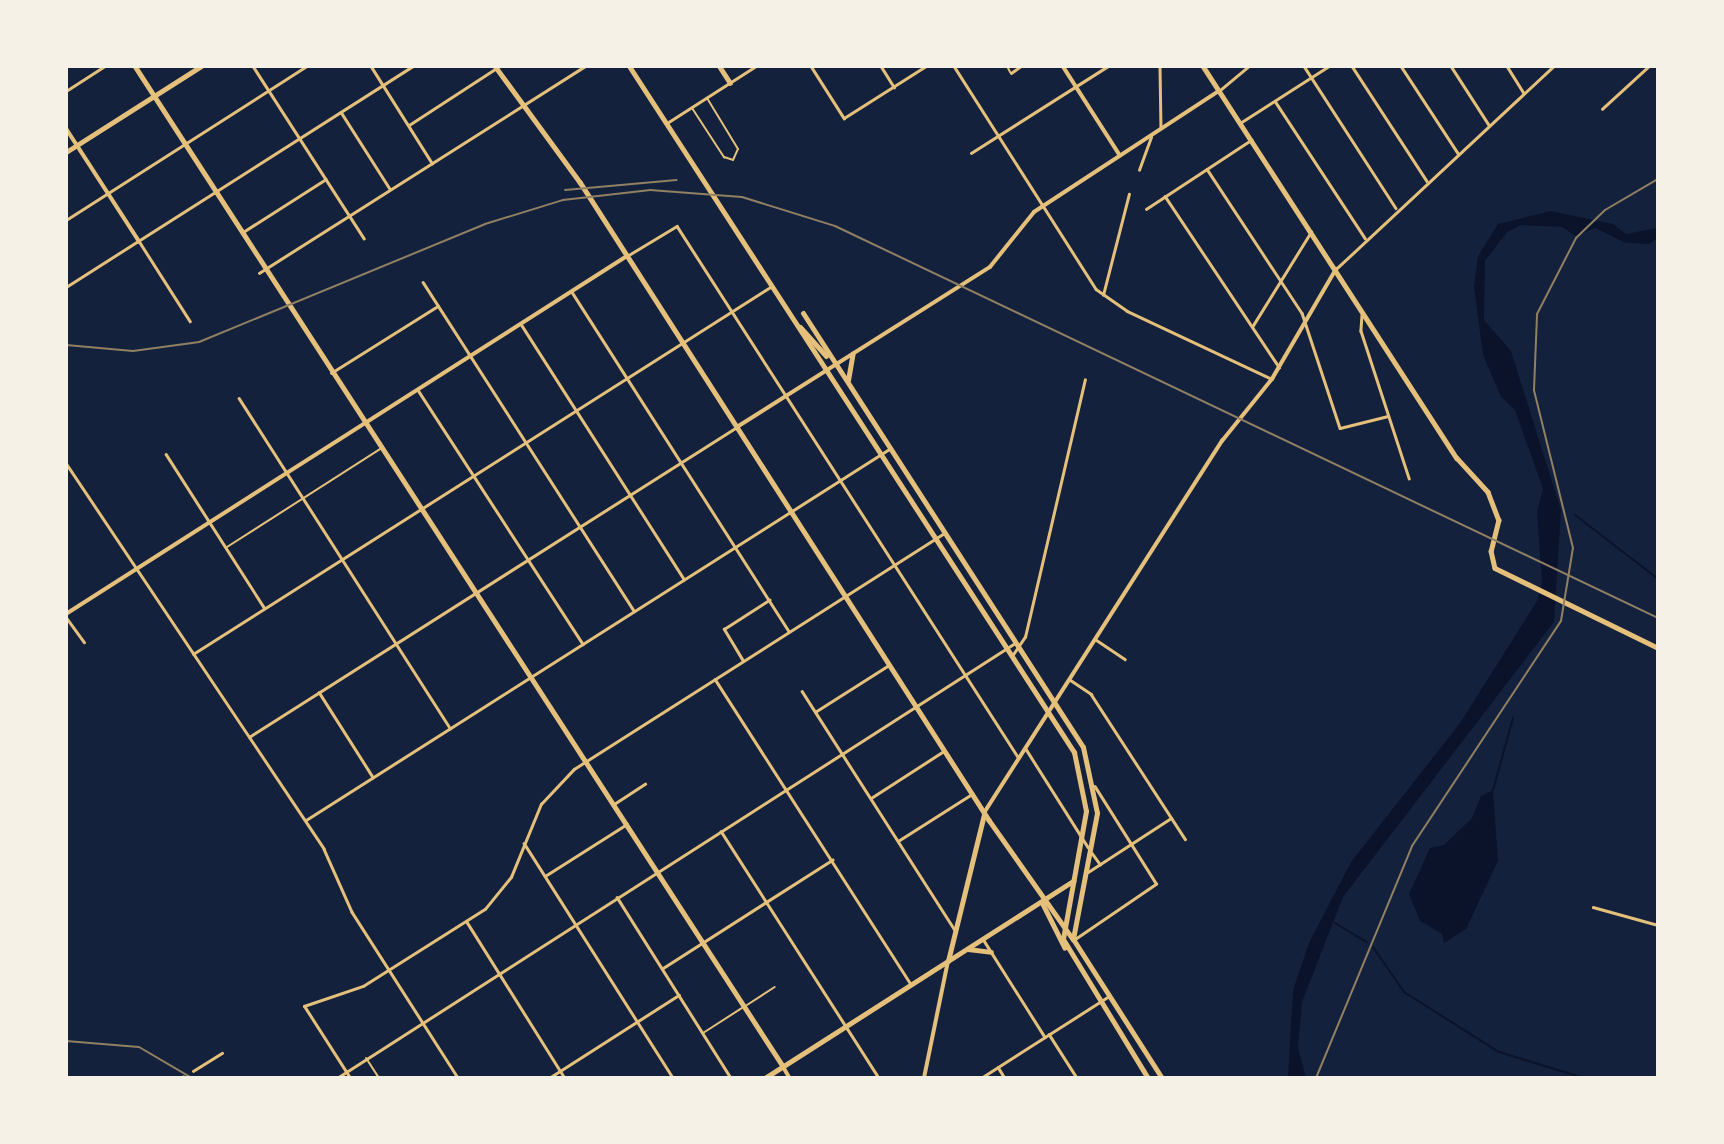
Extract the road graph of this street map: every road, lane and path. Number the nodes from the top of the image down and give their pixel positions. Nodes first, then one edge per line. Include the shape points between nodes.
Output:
1 (105, 66) edge
2 (135, 66) edge
3 (201, 66) edge
4 (253, 66) edge
5 (307, 66) edge
6 (371, 66) edge
7 (414, 66) edge
8 (584, 66) edge
9 (629, 66) edge
10 (719, 66) edge
11 (756, 66) edge
12 (811, 66) edge
13 (881, 66) edge
14 (926, 66) edge
15 (954, 66) edge
16 (1007, 66) edge
17 (1021, 66) edge
18 (1063, 66) edge
19 (1108, 66) edge
20 (1160, 66) edge
21 (1203, 66) edge
22 (1249, 66) edge
23 (1304, 66) edge
24 (1329, 66) edge
25 (1352, 66) edge
26 (1401, 66) edge
27 (1451, 66) edge
28 (1507, 66) edge
29 (1554, 66) edge
30 (1649, 66) edge
31 (497, 67) edge
32 (1011, 73) joint
33 (1311, 78) junction
34 (730, 83) junction
35 (383, 86) junction
36 (894, 86) junction
37 (1076, 87) junction
38 (66, 91) edge
39 (269, 91) junction
40 (1219, 91) junction
41 (1524, 93) junction
42 (154, 96) junction
43 (707, 97) junction
44 (1275, 101) junction
45 (521, 107) junction
46 (691, 107) junction
47 (1602, 109) dead end
48 (341, 112) junction
49 (1240, 123) junction
50 (665, 124) junction
51 (408, 125) junction
52 (1489, 125) junction
53 (66, 128) edge
54 (1161, 128) junction
55 (1152, 135) junction
56 (998, 136) junction
57 (300, 139) junction
58 (1251, 140) junction
59 (77, 145) junction
60 (185, 145) junction
61 (66, 152) edge
62 (971, 153) dead end
63 (1458, 153) junction
64 (1120, 155) junction
65 (432, 163) junction
66 (1207, 169) junction
67 (1139, 170) dead end
68 (326, 179) junction
69 (1427, 181) junction
70 (391, 190) junction
71 (215, 192) junction
72 (108, 194) junction
73 (1129, 194) dead end
74 (1165, 196) junction
75 (1043, 205) junction
76 (1146, 209) dead end
77 (1396, 209) junction
78 (349, 216) junction
79 (66, 220) edge
80 (1311, 232) junction
81 (364, 238) dead end
82 (1365, 239) junction
83 (139, 241) junction
84 (627, 256) junction
85 (1336, 269) junction
86 (265, 270) junction
87 (259, 273) dead end
88 (1281, 281) junction
89 (423, 282) dead end
90 (772, 286) junction
91 (66, 287) edge
92 (572, 292) junction
93 (1103, 295) junction
94 (438, 306) junction
95 (731, 311) junction
96 (803, 313) dead end
97 (1364, 313) junction
98 (190, 321) dead end
99 (521, 324) junction
100 (1305, 324) junction
101 (797, 325) junction
102 (1252, 327) junction
103 (682, 342) junction
104 (853, 353) junction
105 (470, 356) junction
106 (836, 364) junction
107 (1279, 366) junction
108 (827, 370) junction
109 (331, 373) junction
110 (627, 377) junction
111 (1272, 379) junction
112 (1085, 380) dead end
113 (848, 383) junction
114 (418, 390) junction
115 (786, 396) junction
116 (239, 398) dead end
117 (576, 410) junction
118 (1388, 416) junction
119 (364, 424) junction
120 (737, 427) junction
121 (525, 442) junction
122 (891, 448) junction
123 (380, 449) junction
124 (166, 454) dead end
125 (881, 454) junction
126 (681, 462) junction
127 (66, 463) edge
128 (287, 473) junction
129 (474, 475) junction
130 (1409, 478) dead end
131 (840, 480) junction
132 (630, 495) junction
133 (303, 498) junction
134 (419, 510) junction
135 (791, 512) junction
136 (210, 523) junction
137 (580, 527) junction
138 (946, 533) junction
139 (936, 539) junction
140 (735, 547) junction
141 (226, 548) junction
142 (342, 559) junction
143 (528, 559) junction
144 (895, 565) junction
145 (135, 571) junction
146 (684, 579) junction
147 (473, 594) junction
148 (845, 597) junction
149 (769, 600) junction
150 (265, 608) junction
151 (634, 611) junction
152 (66, 615) edge
153 (790, 632) junction
154 (1095, 639) junction
155 (84, 642) dead end
156 (1016, 642) junction
157 (396, 643) junction
158 (583, 644) junction
159 (1007, 648) junction
160 (1657, 648) edge
161 (1021, 650) junction
162 (192, 654) junction
163 (1012, 656) junction
164 (1125, 659) dead end
165 (743, 661) junction
166 (889, 665) junction
167 (965, 675) junction
168 (527, 679) junction
169 (715, 679) junction
170 (1069, 679) junction
171 (802, 691) dead end
172 (319, 692) junction
173 (1055, 701) junction
174 (916, 707) junction
175 (1048, 711) junction
176 (815, 712) junction
177 (450, 729) junction
178 (248, 737) junction
179 (1024, 747) junction
180 (944, 751) junction
181 (842, 754) junction
182 (1018, 757) junction
183 (582, 764) junction
184 (373, 777) junction
185 (645, 784) dead end
186 (1095, 787) junction
187 (786, 790) junction
188 (972, 794) junction
189 (870, 798) junction
190 (614, 804) junction
191 (984, 813) junction
192 (1171, 818) junction
193 (305, 821) junction
194 (627, 824) junction
195 (721, 831) junction
196 (1082, 838) junction
197 (1185, 839) dead end
198 (898, 841) junction
199 (524, 843) junction
200 (1133, 843) junction
201 (1090, 850) junction
202 (832, 860) junction
203 (1100, 864) junction
204 (657, 872) junction
205 (1086, 873) junction
206 (545, 876) junction
207 (1073, 881) junction
208 (617, 897) junction
209 (1042, 901) junction
210 (767, 902) junction
211 (1593, 906) dead end
212 (467, 922) junction
213 (575, 923) junction
214 (1657, 924) edge
215 (1063, 925) junction
216 (956, 930) junction
217 (983, 939) junction
218 (1073, 939) junction
219 (703, 942) junction
220 (1065, 948) junction
221 (967, 949) junction
222 (991, 952) junction
223 (948, 961) junction
224 (663, 968) junction
225 (389, 971) junction
226 (499, 972) junction
227 (911, 984) junction
228 (775, 987) dead end
229 (679, 995) junction
230 (1109, 996) junction
231 (1100, 1002) junction
232 (744, 1007) junction
233 (637, 1021) junction
234 (422, 1022) junction
235 (846, 1026) junction
236 (703, 1033) junction
237 (1047, 1036) junction
238 (222, 1053) dead end
239 (366, 1058) junction
240 (783, 1066) junction
241 (998, 1067) junction
242 (561, 1070) junction
243 (193, 1071) dead end
244 (345, 1071) junction
245 (337, 1077) edge
246 (349, 1077) edge
247 (379, 1077) edge
248 (458, 1077) edge
249 (550, 1077) edge
250 (565, 1077) edge
251 (673, 1077) edge
252 (731, 1077) edge
253 (765, 1077) edge
254 (790, 1077) edge
255 (879, 1077) edge
256 (924, 1077) edge
257 (981, 1077) edge
258 (1005, 1077) edge
259 (1077, 1077) edge
260 (1149, 1077) edge
261 (1162, 1077) edge

1 - 38 street
2 - 42 main road
3 - 42 main road
4 - 39 street
5 - 39 street
6 - 35 street
7 - 35 street
8 - 45 street
9 - 50 main road
10 - 34 main road
11 - 34 street
12 - 36 street via 844,118
13 - 36 street
14 - 36 street
15 - 56 street
16 - 32 lane
17 - 32 street
18 - 37 street
19 - 37 street
20 - 54 street
21 - 40 main road
22 - 40 street
23 - 33 street
24 - 33 street
25 - 69 street
26 - 63 street
27 - 52 street
28 - 41 street
29 - 41 street
30 - 47 street
31 - 45 main road
31 - 51 street
33 - 44 street
33 - 77 street
34 - 43 street
35 - 48 street
35 - 51 street
37 - 56 street
37 - 64 street
39 - 57 street
39 - 60 street
40 - 49 main road
40 - 54 street
41 - 52 street
42 - 59 main road
42 - 60 main road
43 - 46 street
43 - 46 lane via 737,146 733,160 724,157
44 - 49 street
44 - 82 street
45 - 65 street
45 - 84 main road via 580,183
46 - 50 street
48 - 57 street
48 - 70 street
49 - 58 main road
50 - 90 main road
51 - 65 street
52 - 63 street
53 - 59 street
54 - 55 street
55 - 64 street
55 - 67 street
56 - 62 street
56 - 75 street
57 - 68 street
57 - 71 street
58 - 66 street
58 - 80 main road
59 - 61 main road
59 - 72 street
60 - 71 main road
60 - 72 street
63 - 69 street
64 - 75 street
65 - 70 street
66 - 74 street
66 - 88 street
68 - 78 street
68 - 86 street via 241,233
69 - 77 street
70 - 78 street
71 - 83 street
71 - 109 main road
72 - 79 street
72 - 83 street
73 - 93 street
74 - 76 street
74 - 102 street
75 - 93 street
75 - 104 street via 990,267
77 - 82 street
78 - 81 street
78 - 86 street
80 - 85 main road
80 - 88 street
82 - 85 street
83 - 91 street
83 - 98 street
84 - 92 street
84 - 95 street via 677,226
84 - 103 main road
85 - 97 main road
85 - 100 street
86 - 87 street
88 - 100 street
88 - 102 street
89 - 94 street
90 - 95 street
90 - 101 main road
92 - 99 street
92 - 110 street
93 - 111 street
94 - 105 street
94 - 109 street
95 - 103 street
95 - 115 street
96 - 106 main road
97 - 118 street via 1360,331
97 - 160 main road via 1462,466 1492,499 1499,520 1491,557 1503,575
99 - 105 street
99 - 117 street
100 - 107 street
100 - 118 street via 1342,430
101 - 106 main road
101 - 108 main road
102 - 107 street
103 - 110 street
103 - 120 main road
104 - 106 street
104 - 113 main road
105 - 114 street
105 - 121 street
106 - 108 street
106 - 113 main road
107 - 111 street
108 - 115 street
108 - 125 main road
109 - 119 main road
110 - 117 street
110 - 126 street
111 - 154 street via 1222,441
112 - 161 street
113 - 122 main road
114 - 119 street
114 - 129 street
115 - 120 street
115 - 131 street
116 - 128 street
117 - 121 street
117 - 132 street
118 - 130 street
119 - 123 main road
119 - 128 street
120 - 126 street
120 - 135 main road
121 - 129 street
121 - 137 street
122 - 125 street
122 - 138 main road
123 - 133 lane
123 - 134 main road
124 - 136 street
125 - 131 street
125 - 139 main road
126 - 132 street
126 - 140 street
127 - 145 street
128 - 133 street
128 - 136 street
129 - 134 street
129 - 143 street
131 - 135 street
131 - 144 street
132 - 137 street
132 - 146 street
133 - 141 lane
133 - 142 street
134 - 142 street
134 - 147 main road
135 - 140 street
135 - 148 main road
136 - 141 street
136 - 145 street
137 - 143 street
137 - 151 street
138 - 139 street
138 - 156 main road
139 - 144 street
139 - 159 main road
140 - 146 street
140 - 149 street
141 - 150 street
142 - 150 street
142 - 157 street
143 - 147 street
143 - 158 street
144 - 148 street
144 - 167 street
145 - 152 street
145 - 162 street
146 - 151 street
147 - 157 street
147 - 168 main road
148 - 153 street
148 - 166 main road
149 - 153 street
149 - 165 street via 724,629
150 - 162 street
151 - 158 street
152 - 155 street
153 - 165 street
154 - 164 street
154 - 170 street
156 - 159 street
156 - 161 main road
157 - 172 street
157 - 177 street
158 - 168 street
159 - 163 main road
159 - 167 street
161 - 163 street
161 - 173 main road
162 - 178 street
163 - 175 main road
165 - 169 street
166 - 174 main road
166 - 176 street
167 - 174 street
167 - 182 street
168 - 177 street
168 - 183 main road
169 - 183 street
169 - 187 street
170 - 173 street
170 - 192 street via 1091,694
171 - 176 street
172 - 178 street
172 - 184 street
173 - 175 street
173 - 186 main road via 1083,747
174 - 180 main road
174 - 181 street
175 - 179 street
175 - 196 main road via 1083,776
176 - 181 street
177 - 184 street
178 - 193 street
179 - 182 street
179 - 196 street
180 - 188 main road
180 - 189 street
181 - 187 street
181 - 189 street
182 - 191 street
183 - 190 main road
183 - 199 street via 549,793
184 - 193 street
185 - 190 street
186 - 200 street
186 - 201 main road
187 - 195 street
187 - 202 street
188 - 191 main road
188 - 198 street
189 - 198 street
190 - 194 main road
191 - 209 main road
191 - 216 main road
192 - 197 street
192 - 200 street
193 - 225 street
194 - 204 main road
194 - 206 street
195 - 204 street
195 - 210 street
196 - 201 street
196 - 207 main road
198 - 216 street
199 - 206 street
199 - 212 street via 499,895
200 - 203 street
200 - 218 street via 1156,884
201 - 203 street
201 - 205 main road
202 - 210 street
202 - 227 street
203 - 205 street
204 - 208 street
204 - 219 main road
205 - 218 main road
206 - 213 street
207 - 209 main road
207 - 215 main road
208 - 213 street
208 - 224 street
209 - 215 main road
209 - 217 main road
209 - 220 main road
210 - 219 street
210 - 235 street
211 - 214 street
212 - 225 street
212 - 226 street
213 - 226 street
213 - 233 street
215 - 218 main road
215 - 220 main road
216 - 223 main road
217 - 221 main road
217 - 222 street
218 - 230 main road
219 - 224 street
219 - 232 main road
220 - 231 main road
221 - 222 main road
221 - 223 main road
222 - 237 street
223 - 227 main road
223 - 256 street
224 - 229 street
225 - 234 street
225 - 244 street via 304,1006
226 - 234 street
226 - 242 street
227 - 235 main road
228 - 232 lane
229 - 233 street
229 - 236 street
230 - 231 street
230 - 261 main road
231 - 237 street
231 - 260 main road
232 - 236 lane
232 - 240 main road
233 - 242 street
233 - 251 street
234 - 239 street
234 - 248 street
235 - 240 main road
235 - 255 street
236 - 252 street
237 - 241 street
237 - 259 street
238 - 243 street
239 - 244 street
239 - 247 lane
240 - 253 main road
240 - 254 street
241 - 257 street
241 - 258 street
242 - 249 street
242 - 250 street
244 - 245 street
244 - 246 street

